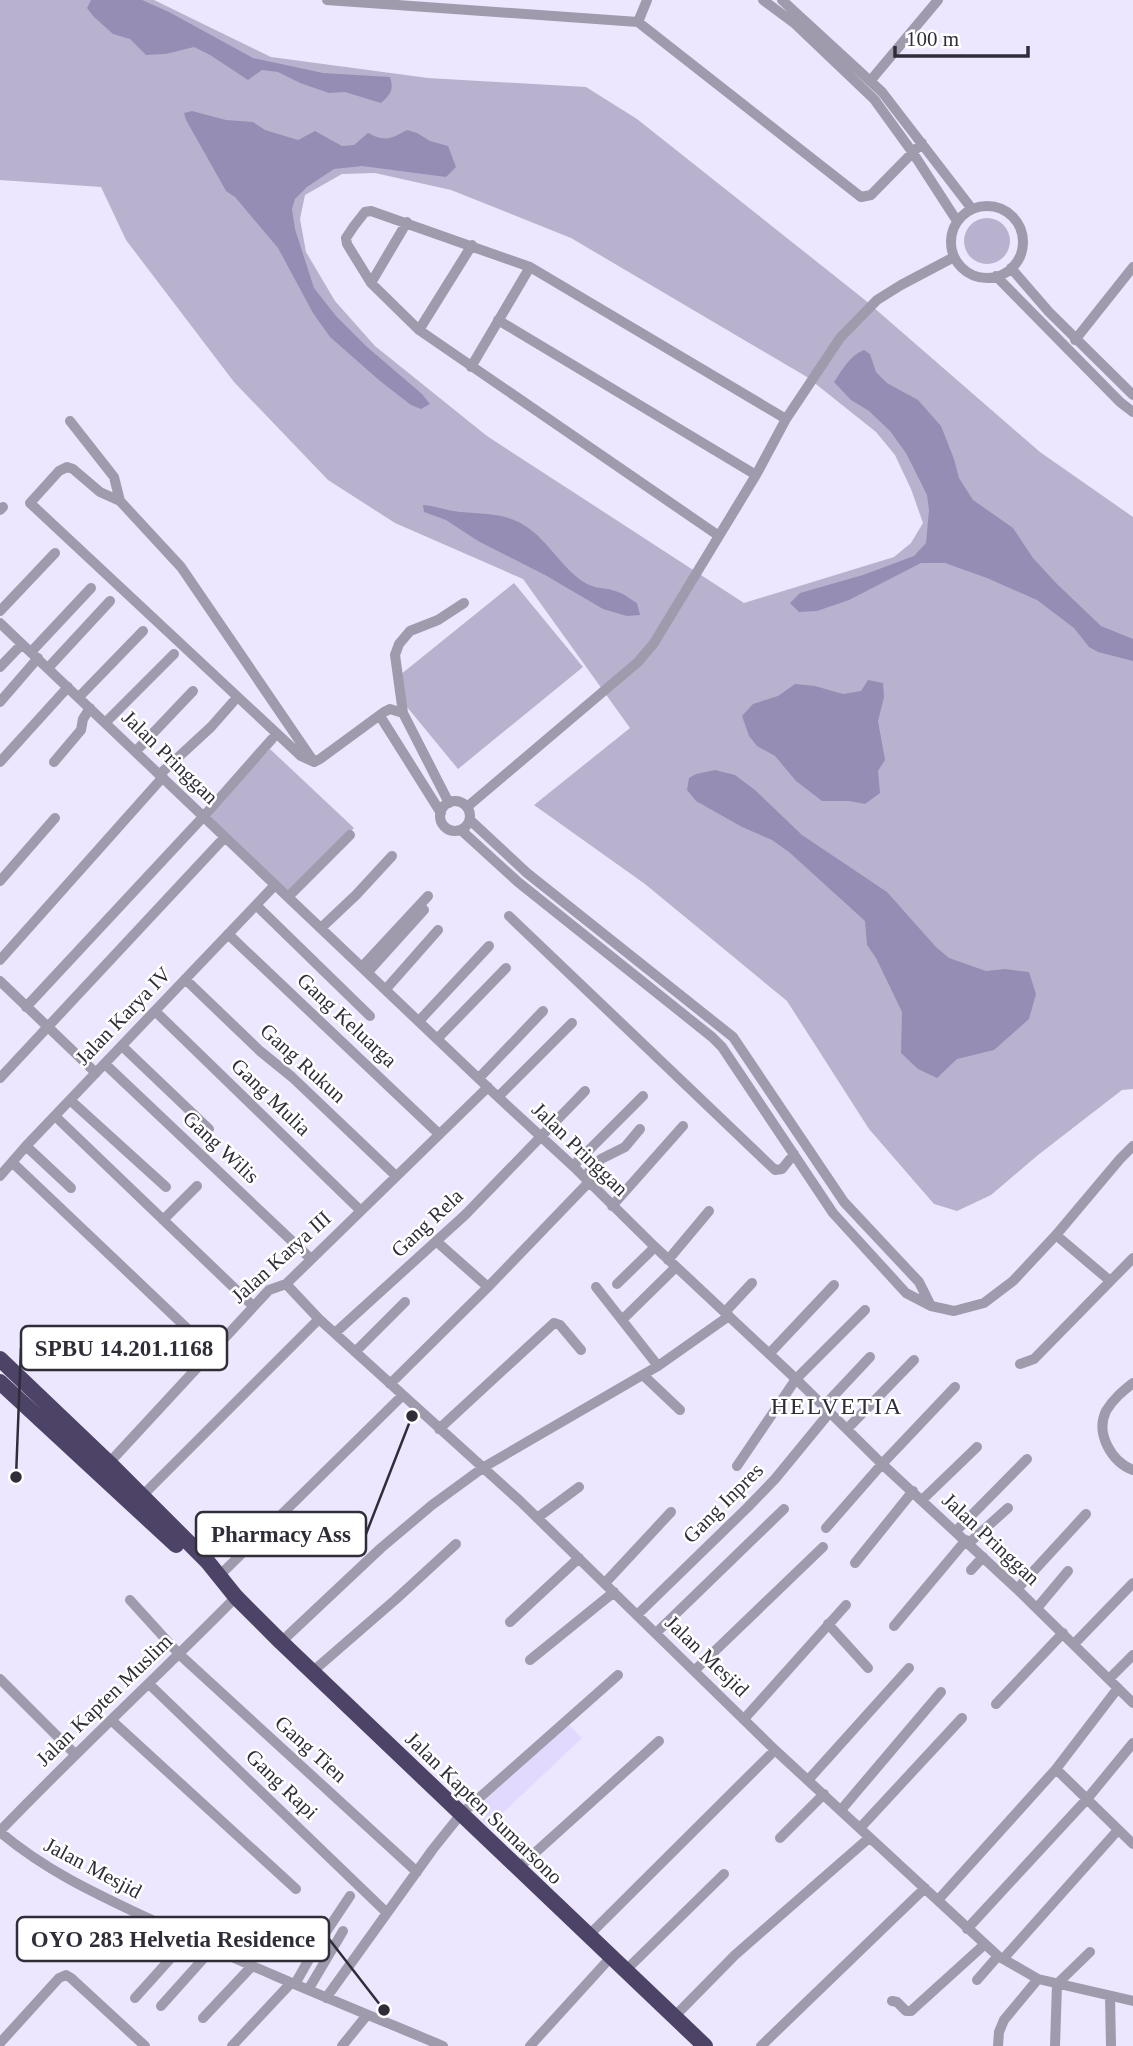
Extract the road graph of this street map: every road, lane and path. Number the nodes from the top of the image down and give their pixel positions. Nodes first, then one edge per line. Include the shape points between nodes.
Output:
1 (327, 0) edge
2 (647, 0) edge
3 (763, 0) edge
4 (782, 0) edge
5 (938, 0) edge
6 (465, 5) edge
7 (638, 22) junction
8 (871, 80) junction
9 (922, 143) junction
10 (913, 153) junction
11 (972, 209) junction
12 (957, 220) junction
13 (407, 222) junction
14 (472, 245) junction
15 (954, 257) junction
16 (530, 267) junction
17 (1133, 267) edge
18 (1011, 268) junction
19 (996, 276) junction
20 (371, 283) junction
21 (498, 320) junction
22 (419, 330) junction
23 (1075, 340) junction
24 (471, 367) junction
25 (1133, 395) edge
26 (1133, 412) edge
27 (786, 419) junction
28 (70, 421) dead end
29 (756, 475) junction
30 (120, 501) junction
31 (719, 536) junction
32 (55, 553) dead end
33 (92, 588) dead end
34 (110, 601) dead end
35 (464, 603) dead end
36 (0, 611) edge
37 (0, 623) edge
38 (143, 631) dead end
39 (22, 643) junction
40 (174, 654) dead end
41 (34, 655) junction
42 (0, 667) edge
43 (48, 668) junction
44 (68, 687) junction
45 (193, 691) dead end
46 (79, 697) junction
47 (0, 702) edge
48 (233, 702) dead end
49 (90, 708) junction
50 (403, 713) junction
51 (380, 716) junction
52 (105, 723) junction
53 (272, 739) dead end
54 (136, 751) junction
55 (0, 762) edge
56 (54, 762) dead end
57 (314, 762) junction
58 (162, 776) junction
59 (449, 803) junction
60 (467, 807) junction
61 (441, 813) junction
62 (204, 816) junction
63 (55, 818) dead end
64 (470, 820) junction
65 (461, 830) junction
66 (350, 835) dead end
67 (225, 837) junction
68 (392, 856) dead end
69 (0, 881) edge
70 (275, 885) junction
71 (288, 897) junction
72 (428, 897) dead end
73 (256, 905) junction
74 (425, 910) dead end
75 (509, 916) dead end
76 (321, 928) junction
77 (438, 930) dead end
78 (228, 934) junction
79 (489, 946) dead end
80 (628, 953) junction
81 (0, 960) edge
82 (620, 963) junction
83 (506, 968) dead end
84 (365, 969) junction
85 (185, 979) junction
86 (0, 981) edge
87 (386, 989) junction
88 (26, 1007) junction
89 (155, 1011) junction
90 (543, 1011) dead end
91 (370, 1016) dead end
92 (419, 1021) junction
93 (572, 1023) dead end
94 (47, 1027) junction
95 (437, 1039) junction
96 (121, 1046) junction
97 (104, 1064) junction
98 (96, 1073) junction
99 (0, 1078) edge
100 (479, 1079) junction
101 (488, 1087) junction
102 (585, 1091) dead end
103 (643, 1096) dead end
104 (498, 1097) junction
105 (70, 1100) junction
106 (776, 1104) junction
107 (763, 1110) junction
108 (55, 1115) junction
109 (683, 1126) dead end
110 (209, 1129) dead end
111 (640, 1129) dead end
112 (439, 1134) junction
113 (540, 1136) junction
114 (26, 1146) junction
115 (1133, 1146) edge
116 (794, 1154) junction
117 (12, 1162) junction
118 (573, 1166) junction
119 (396, 1175) junction
120 (0, 1176) edge
121 (586, 1179) junction
122 (197, 1186) dead end
123 (166, 1187) dead end
124 (71, 1188) dead end
125 (612, 1206) junction
126 (360, 1210) junction
127 (709, 1211) dead end
128 (163, 1220) junction
129 (1056, 1235) junction
130 (436, 1241) junction
131 (655, 1247) junction
132 (1133, 1258) edge
133 (311, 1259) junction
134 (672, 1263) junction
135 (1109, 1280) junction
136 (751, 1283) dead end
137 (286, 1284) junction
138 (617, 1284) dead end
139 (834, 1285) dead end
140 (488, 1287) junction
141 (596, 1287) dead end
142 (405, 1302) dead end
143 (253, 1306) junction
144 (931, 1306) junction
145 (865, 1310) dead end
146 (727, 1314) junction
147 (319, 1319) junction
148 (623, 1319) junction
149 (335, 1333) junction
150 (581, 1350) dead end
151 (212, 1352) junction
152 (355, 1352) junction
153 (769, 1354) junction
154 (870, 1357) dead end
155 (0, 1359) edge
156 (914, 1360) dead end
157 (1020, 1364) dead end
158 (658, 1366) junction
159 (643, 1375) junction
160 (796, 1379) junction
161 (0, 1382) edge
162 (1133, 1383) edge
163 (390, 1384) junction
164 (955, 1387) dead end
165 (402, 1395) junction
166 (827, 1409) junction
167 (680, 1410) dead end
168 (439, 1429) junction
169 (847, 1429) junction
170 (977, 1447) dead end
171 (1027, 1459) dead end
172 (109, 1463) junction
173 (882, 1464) junction
174 (737, 1466) dead end
175 (484, 1467) junction
176 (1133, 1471) edge
177 (579, 1487) dead end
178 (913, 1491) junction
179 (142, 1496) junction
180 (922, 1500) junction
181 (1008, 1508) dead end
182 (784, 1509) dead end
183 (671, 1512) dead end
184 (1087, 1514) dead end
185 (537, 1518) junction
186 (827, 1528) dead end
187 (956, 1531) junction
188 (967, 1542) junction
189 (456, 1544) dead end
190 (823, 1547) dead end
191 (983, 1557) junction
192 (579, 1558) junction
193 (855, 1563) dead end
194 (971, 1570) dead end
195 (1068, 1571) dead end
196 (220, 1575) junction
197 (605, 1583) junction
198 (1133, 1583) edge
199 (1017, 1589) junction
200 (614, 1592) junction
201 (236, 1597) junction
202 (130, 1600) dead end
203 (846, 1605) dead end
204 (1037, 1608) junction
205 (637, 1615) junction
206 (510, 1622) dead end
207 (828, 1624) junction
208 (894, 1626) dead end
209 (656, 1633) junction
210 (1063, 1633) junction
211 (281, 1642) junction
212 (1074, 1644) junction
213 (179, 1654) junction
214 (1133, 1655) edge
215 (530, 1660) dead end
216 (868, 1668) dead end
217 (909, 1668) dead end
218 (695, 1671) junction
219 (312, 1672) junction
220 (618, 1675) dead end
221 (0, 1679) edge
222 (1109, 1679) junction
223 (149, 1684) junction
224 (1118, 1688) junction
225 (941, 1692) dead end
226 (1133, 1703) edge
227 (996, 1704) dead end
228 (962, 1718) dead end
229 (744, 1719) junction
230 (111, 1720) junction
231 (659, 1741) dead end
232 (1133, 1743) edge
233 (775, 1750) junction
234 (75, 1754) junction
235 (1056, 1769) junction
236 (809, 1779) junction
237 (824, 1794) junction
238 (1087, 1799) junction
239 (841, 1810) junction
240 (461, 1814) junction
241 (860, 1829) junction
242 (1118, 1830) junction
243 (0, 1831) edge
244 (780, 1838) dead end
245 (869, 1838) junction
246 (1133, 1844) edge
247 (517, 1869) junction
248 (417, 1872) junction
249 (724, 1874) dead end
250 (925, 1888) junction
251 (296, 1889) dead end
252 (351, 1896) dead end
253 (938, 1899) junction
254 (387, 1913) junction
255 (967, 1929) junction
256 (344, 1931) dead end
257 (589, 1936) junction
258 (189, 1938) junction
259 (985, 1944) junction
260 (316, 1947) junction
261 (212, 1949) junction
262 (1090, 1952) dead end
263 (329, 1956) junction
264 (611, 1957) junction
265 (1001, 1957) junction
266 (252, 1966) junction
267 (625, 1971) junction
268 (1038, 1979) junction
269 (978, 1980) dead end
270 (293, 1983) junction
271 (1057, 1984) junction
272 (308, 1990) junction
273 (1110, 1996) junction
274 (135, 1998) dead end
275 (326, 1998) junction
276 (892, 2001) dead end
277 (1133, 2001) edge
278 (161, 2006) dead end
279 (367, 2015) junction
280 (674, 2017) junction
281 (203, 2018) dead end
282 (411, 2033) junction
283 (0, 2043) edge
284 (145, 2046) edge
285 (232, 2046) edge
286 (342, 2046) edge
287 (407, 2046) edge
288 (443, 2046) edge
289 (530, 2046) edge
290 (705, 2046) edge
291 (761, 2046) edge
292 (998, 2046) edge
293 (1055, 2046) edge
294 (1111, 2046) edge

1 - 6 street
2 - 7 street
3 - 10 street via 874,99
4 - 8 street
5 - 8 street
6 - 7 street
7 - 10 street via 861,197 871,195
8 - 9 street
9 - 10 street
9 - 11 street
10 - 12 street
11 - 12 street
11 - 18 street via 1000,208 1018,223 1023,247
12 - 15 street via 951,236
13 - 14 street
13 - 20 street
13 - 20 street via 365,212 347,235 347,244
14 - 16 street
14 - 22 street
15 - 19 street via 969,273
15 - 27 street via 877,300 840,338
16 - 21 street
16 - 27 street
17 - 23 street
18 - 19 street
18 - 23 street
19 - 26 street
20 - 22 street
21 - 24 street
21 - 29 street
22 - 24 street
23 - 25 street
24 - 31 street
27 - 29 street
28 - 30 street via 114,477
29 - 31 street
30 - 57 street via 181,567
30 - 57 street via 67,467 30,503 301,756
31 - 60 street via 638,662
32 - 36 street
33 - 41 street
34 - 43 street
35 - 50 street via 439,620 410,631 399,644 397,673
37 - 39 street, Jalan Pringgan
38 - 46 street
39 - 41 street, Jalan Pringgan
39 - 42 street
40 - 52 street
41 - 43 street, Jalan Pringgan
41 - 47 street
43 - 44 street, Jalan Pringgan
44 - 46 street, Jalan Pringgan
44 - 55 street
45 - 54 street
46 - 49 street, Jalan Pringgan
48 - 58 street
49 - 52 street, Jalan Pringgan
49 - 56 street via 81,730
50 - 51 street via 390,709
50 - 59 street
51 - 57 street
51 - 61 street
52 - 54 street, Jalan Pringgan
53 - 62 street
54 - 58 street, Jalan Pringgan
58 - 62 street, Jalan Pringgan
58 - 81 street
59 - 60 street
59 - 61 street
60 - 64 street
61 - 65 street via 447,829
62 - 67 street, Jalan Pringgan
62 - 88 street
63 - 69 street
64 - 65 street
64 - 80 street via 527,873
65 - 82 street
66 - 71 street
67 - 70 street, Jalan Pringgan
67 - 94 street
68 - 76 street
70 - 71 street, Jalan Pringgan
70 - 73 street, Jalan Karya IV
71 - 76 street, Jalan Pringgan
72 - 84 street
73 - 78 street, Jalan Karya IV
73 - 91 street
74 - 84 street
75 - 116 street via 775,1170 782,1169
76 - 84 street, Jalan Pringgan
77 - 87 street
78 - 85 street, Jalan Karya IV
78 - 112 street, Gang Keluarga
79 - 92 street
80 - 82 street
80 - 106 street via 733,1037
82 - 107 street via 718,1042
83 - 95 street
84 - 87 street, Jalan Pringgan
85 - 89 street, Jalan Karya IV
85 - 119 street, Gang Rukun
86 - 88 street
87 - 92 street, Jalan Pringgan
88 - 94 street
89 - 96 street, Jalan Karya IV
89 - 126 street, Gang Mulia
90 - 100 street
92 - 95 street, Jalan Pringgan
93 - 104 street
94 - 98 street
94 - 99 street
95 - 100 street, Jalan Pringgan
96 - 97 street, Jalan Karya IV
96 - 110 street
97 - 98 street, Jalan Karya IV
97 - 133 street, Gang Wilis
98 - 105 street, Jalan Karya IV
100 - 101 street, Jalan Pringgan
101 - 104 street, Jalan Pringgan
101 - 112 street, Jalan Karya III
102 - 113 street, Gang Rela
103 - 118 street
104 - 113 street, Jalan Pringgan
105 - 108 street, Jalan Karya IV
105 - 123 street
106 - 107 street
106 - 144 street via 844,1202 919,1282
107 - 116 street
108 - 114 street, Jalan Karya IV
108 - 128 street
109 - 125 street
111 - 121 street via 625,1147 601,1159
112 - 119 street, Jalan Karya III
113 - 118 street, Jalan Pringgan
113 - 130 street, Gang Rela
114 - 117 street, Jalan Karya IV
114 - 124 street
115 - 129 street
116 - 144 street via 834,1213 906,1293
117 - 120 street, Jalan Karya IV
117 - 151 street
118 - 121 street, Jalan Pringgan
119 - 126 street, Jalan Karya III
121 - 125 street, Jalan Pringgan
121 - 140 street
122 - 128 street
125 - 131 street, Jalan Pringgan
126 - 133 street, Jalan Karya III
127 - 134 street
128 - 143 street
129 - 135 street
129 - 144 street via 1013,1281 984,1303 954,1311
130 - 140 street
130 - 149 street, Gang Rela
131 - 134 street, Jalan Pringgan
131 - 138 street
132 - 135 street
133 - 137 street, Jalan Karya III
134 - 146 street, Jalan Pringgan
134 - 148 street
135 - 157 street via 1034,1359
136 - 146 street
137 - 143 street, Jalan Karya III via 269,1290
137 - 147 street, Jalan Mesjid
139 - 153 street
140 - 163 street
141 - 148 street
142 - 152 street
143 - 151 street, Jalan Karya III
145 - 160 street
146 - 153 street, Jalan Pringgan
146 - 158 street
147 - 149 street, Jalan Mesjid
147 - 179 street
148 - 158 street
149 - 152 street, Jalan Mesjid
150 - 168 street via 554,1323
151 - 172 street, Jalan Karya III
152 - 163 street, Jalan Mesjid
153 - 160 street, Jalan Pringgan
154 - 166 street, Gang Inpres
155 - 172 highway, Jalan Kapten Sumarsono
156 - 169 street
158 - 159 street
159 - 167 street
159 - 175 street
160 - 166 street, Jalan Pringgan
160 - 174 street
161 - 201 highway, Jalan Kapten Sumarsono via 225,1592
162 - 176 street via 1105,1414 1104,1434 1117,1460
163 - 165 street, Jalan Mesjid
164 - 173 street
165 - 168 street, Jalan Mesjid
165 - 196 street
166 - 169 street, Jalan Pringgan
166 - 205 street, Gang Inpres via 775,1479
168 - 175 street, Jalan Mesjid
169 - 173 street, Jalan Pringgan
170 - 180 street
171 - 187 street
172 - 179 highway, Jalan Kapten Sumarsono
173 - 178 street, Jalan Pringgan
173 - 186 street
175 - 185 street, Jalan Mesjid
175 - 211 street via 381,1548
177 - 185 street
178 - 180 street, Jalan Pringgan
178 - 193 street
179 - 196 highway, Jalan Kapten Sumarsono
180 - 187 street, Jalan Pringgan
181 - 188 street
182 - 209 street
183 - 197 street
184 - 199 street
185 - 192 street, Jalan Mesjid
187 - 188 street, Jalan Pringgan
188 - 191 street, Jalan Pringgan
188 - 208 street
189 - 219 street
190 - 218 street
191 - 194 street
191 - 199 street, Jalan Pringgan
192 - 197 street, Jalan Mesjid
192 - 206 street
195 - 204 street
196 - 201 highway, Jalan Kapten Sumarsono
197 - 200 street, Jalan Mesjid
198 - 212 street
199 - 204 street, Jalan Pringgan
200 - 205 street, Jalan Mesjid
200 - 215 street
201 - 211 highway, Jalan Kapten Sumarsono
201 - 213 street, Jalan Kapten Muslim
202 - 213 street, Gang Tien
203 - 207 street
204 - 210 street, Jalan Pringgan
205 - 209 street, Jalan Mesjid
207 - 216 street
207 - 229 street
209 - 218 street, Jalan Mesjid
210 - 212 street, Jalan Pringgan
210 - 227 street
211 - 219 highway, Jalan Kapten Sumarsono
212 - 222 street, Jalan Pringgan
213 - 223 street, Jalan Kapten Muslim
213 - 248 street, Gang Tien
214 - 222 street
217 - 236 street
218 - 229 street, Jalan Mesjid
219 - 240 highway, Jalan Kapten Sumarsono
220 - 240 street
221 - 234 street
222 - 224 street, Jalan Pringgan
223 - 230 street, Jalan Kapten Muslim
223 - 254 street, Gang Rapi
224 - 226 street, Jalan Pringgan
224 - 235 street
225 - 239 street
228 - 241 street
229 - 233 street, Jalan Mesjid
230 - 234 street, Jalan Kapten Muslim
230 - 251 street
231 - 247 street
232 - 238 street
233 - 236 street, Jalan Mesjid
233 - 257 street
234 - 243 street, Jalan Kapten Muslim
235 - 238 street
235 - 253 street
236 - 237 street, Jalan Mesjid
237 - 239 street, Jalan Mesjid
237 - 244 street
238 - 242 street
238 - 255 street
239 - 241 street, Jalan Mesjid
240 - 247 highway, Jalan Kapten Sumarsono
240 - 248 street
241 - 245 street, Jalan Mesjid
242 - 246 street
242 - 265 street
243 - 258 street, Jalan Mesjid via 56,1873
245 - 250 street, Jalan Mesjid
245 - 280 street via 735,1955
247 - 257 highway, Jalan Kapten Sumarsono
248 - 254 street
249 - 267 street
250 - 253 street, Jalan Mesjid
250 - 291 street
252 - 260 street
253 - 255 street, Jalan Mesjid
254 - 275 street
255 - 259 street, Jalan Mesjid
256 - 263 street
257 - 264 highway, Jalan Kapten Sumarsono
258 - 261 street, Jalan Mesjid
258 - 274 street
259 - 265 street, Jalan Mesjid
259 - 276 street via 911,2011
260 - 263 street
260 - 270 street
261 - 266 street, Jalan Mesjid
261 - 278 street
262 - 271 street
263 - 272 street
264 - 267 highway, Jalan Kapten Sumarsono
264 - 289 street
265 - 268 street, Jalan Mesjid
265 - 269 street
266 - 270 street, Jalan Mesjid
266 - 281 street
267 - 280 highway, Jalan Kapten Sumarsono
268 - 271 street, Jalan Mesjid
268 - 292 street via 1004,2020
270 - 272 street, Jalan Mesjid
270 - 285 street
271 - 273 street, Jalan Mesjid
271 - 293 street
272 - 275 street, Jalan Mesjid
273 - 277 street, Jalan Mesjid
273 - 294 street
275 - 279 street, Jalan Mesjid
279 - 282 street, Jalan Mesjid
279 - 286 street
280 - 290 highway, Jalan Kapten Sumarsono
282 - 287 street
282 - 288 street, Jalan Mesjid
283 - 284 street via 66,1975

